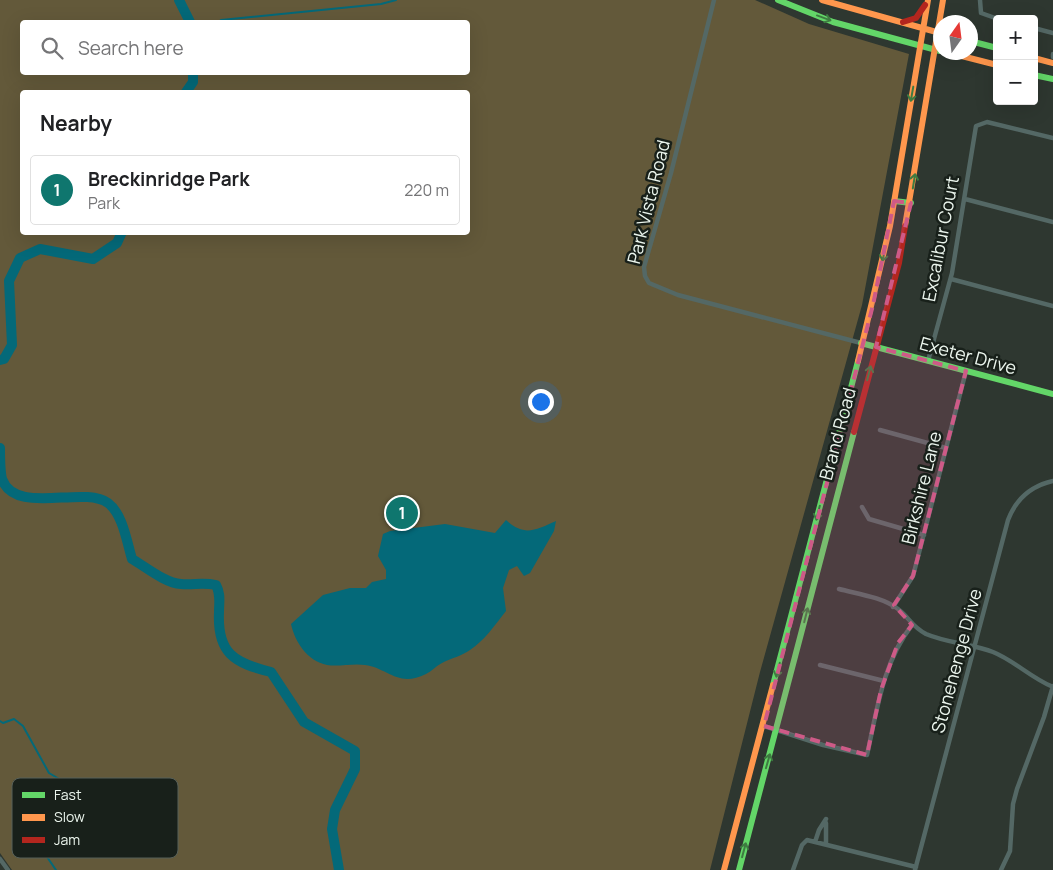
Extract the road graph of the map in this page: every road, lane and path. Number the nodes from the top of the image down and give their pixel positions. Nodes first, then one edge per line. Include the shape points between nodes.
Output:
1 (714, 0) edge
2 (778, 0) edge
3 (822, 0) edge
4 (943, 0) edge
5 (980, 0) edge
6 (928, 1) edge
7 (941, 15) edge
8 (993, 17) edge
9 (896, 22) junction
10 (923, 28) junction
11 (1038, 29) edge
12 (933, 31) edge
13 (1053, 33) edge
14 (978, 43) edge
15 (920, 46) junction
16 (993, 47) edge
17 (933, 49) edge
18 (1038, 59) edge
19 (936, 60) edge
20 (977, 60) edge
21 (993, 64) edge
22 (1053, 64) edge
23 (1038, 75) edge
24 (1053, 77) edge
25 (1053, 138) edge
26 (965, 199) junction
27 (894, 200) junction
28 (910, 202) junction
29 (1053, 222) edge
30 (951, 278) junction
31 (1053, 306) edge
32 (861, 343) junction
33 (876, 347) junction
34 (928, 361) junction
35 (966, 371) junction
36 (1053, 393) edge
37 (880, 430) dead end
38 (946, 448) junction
39 (1053, 481) edge
40 (862, 507) dead end
41 (924, 535) junction
42 (840, 589) dead end
43 (893, 607) junction
44 (912, 625) junction
45 (975, 646) junction
46 (820, 665) dead end
47 (884, 681) junction
48 (1053, 687) edge
49 (764, 726) junction
50 (778, 730) junction
51 (815, 842) junction
52 (826, 844) junction
53 (0, 859) edge
54 (915, 869) edge
55 (8, 870) edge
56 (724, 870) edge
57 (739, 870) edge
58 (793, 870) edge
59 (1001, 870) edge

1 - 32 street, Park Vista Road via 644,267 645,276 649,284 682,296
2 -> 15 main road via 833,22
3 - 9 main road
4 - 7 main road, Brand Road
5 - 8 street via 982,14
6 - 9 main road via 916,18
6 - 10 main road, Brand Road
9 - 10 main road
10 - 12 main road
10 - 15 main road, Brand Road
11 - 13 street
14 - 16 main road
15 - 17 main road
15 -> 27 main road, Brand Road
18 - 22 main road
28 -> 19 main road, Brand Road
20 - 21 main road
23 - 24 main road
25 - 26 street, Excalibur Court via 987,122 979,123 974,131
26 - 29 street
26 - 30 street, Excalibur Court
27 - 28 main road
27 -> 32 main road, Brand Road via 873,305
28 - 33 main road, Brand Road via 899,262
30 - 31 street
30 - 34 street, Excalibur Court
32 - 33 main road, Exeter Drive
32 -> 49 main road, Brand Road
33 - 34 main road, Exeter Drive
50 -> 33 main road, Brand Road
34 - 35 main road, Exeter Drive
35 - 36 main road, Exeter Drive
35 - 38 street, Birkshire Lane
37 - 38 street
38 - 41 street, Birkshire Lane
39 - 45 street, Stonehenge Drive via 1023,495 1013,508
40 - 41 street via 869,519
41 - 43 street, Birkshire Lane via 913,576
42 - 43 street via 876,598
43 - 44 street
44 - 45 street via 927,634
44 - 47 street via 898,643
45 - 48 street via 1002,657 1036,680
45 - 54 street, Stonehenge Drive
46 - 47 street
47 - 50 street via 867,755
48 - 59 street via 1017,789 1010,852
49 - 50 street
49 - 56 main road, Brand Road
57 -> 50 main road, Brand Road
51 - 52 street
51 - 52 street via 826,819
51 - 58 street via 807,840 802,845
52 - 54 street
53 - 55 street

